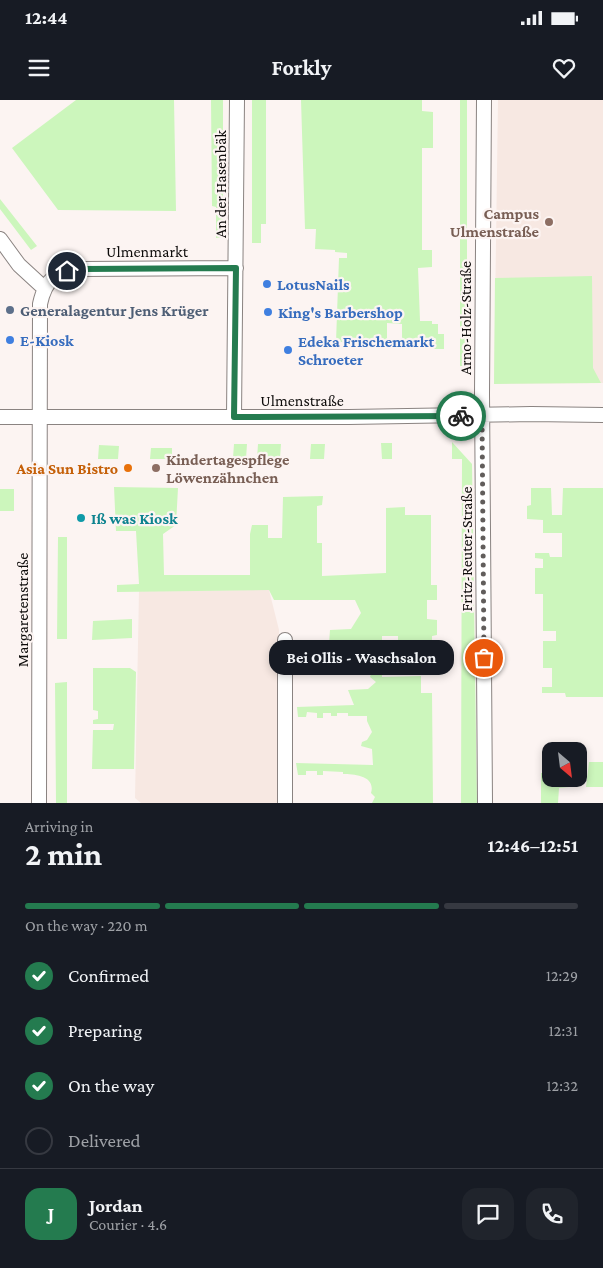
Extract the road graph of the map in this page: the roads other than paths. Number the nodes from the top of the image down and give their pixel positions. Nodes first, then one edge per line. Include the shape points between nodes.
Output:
1 (237, 100) edge
2 (484, 100) edge
3 (0, 239) edge
4 (236, 268) junction
5 (44, 288) junction
6 (482, 415) junction
7 (603, 415) edge
8 (0, 417) edge
9 (40, 417) junction
10 (234, 417) junction
11 (285, 640) dead end
12 (39, 803) edge
13 (285, 803) edge
14 (485, 803) edge

1 - 4 street, An der Hasenbäk
2 - 6 street, Arno-Holz-Straße
3 - 5 street via 19,265
4 - 5 street, Ulmenmarkt via 83,269 67,271 53,278
4 - 10 street
5 - 9 street via 40,304
6 - 7 street, Ulmenstraße
6 - 10 street, Ulmenstraße
6 - 14 street, Fritz-Reuter-Straße
8 - 9 street, Ulmenstraße
9 - 10 street, Ulmenstraße
9 - 12 street, Margaretenstraße
11 - 13 street

